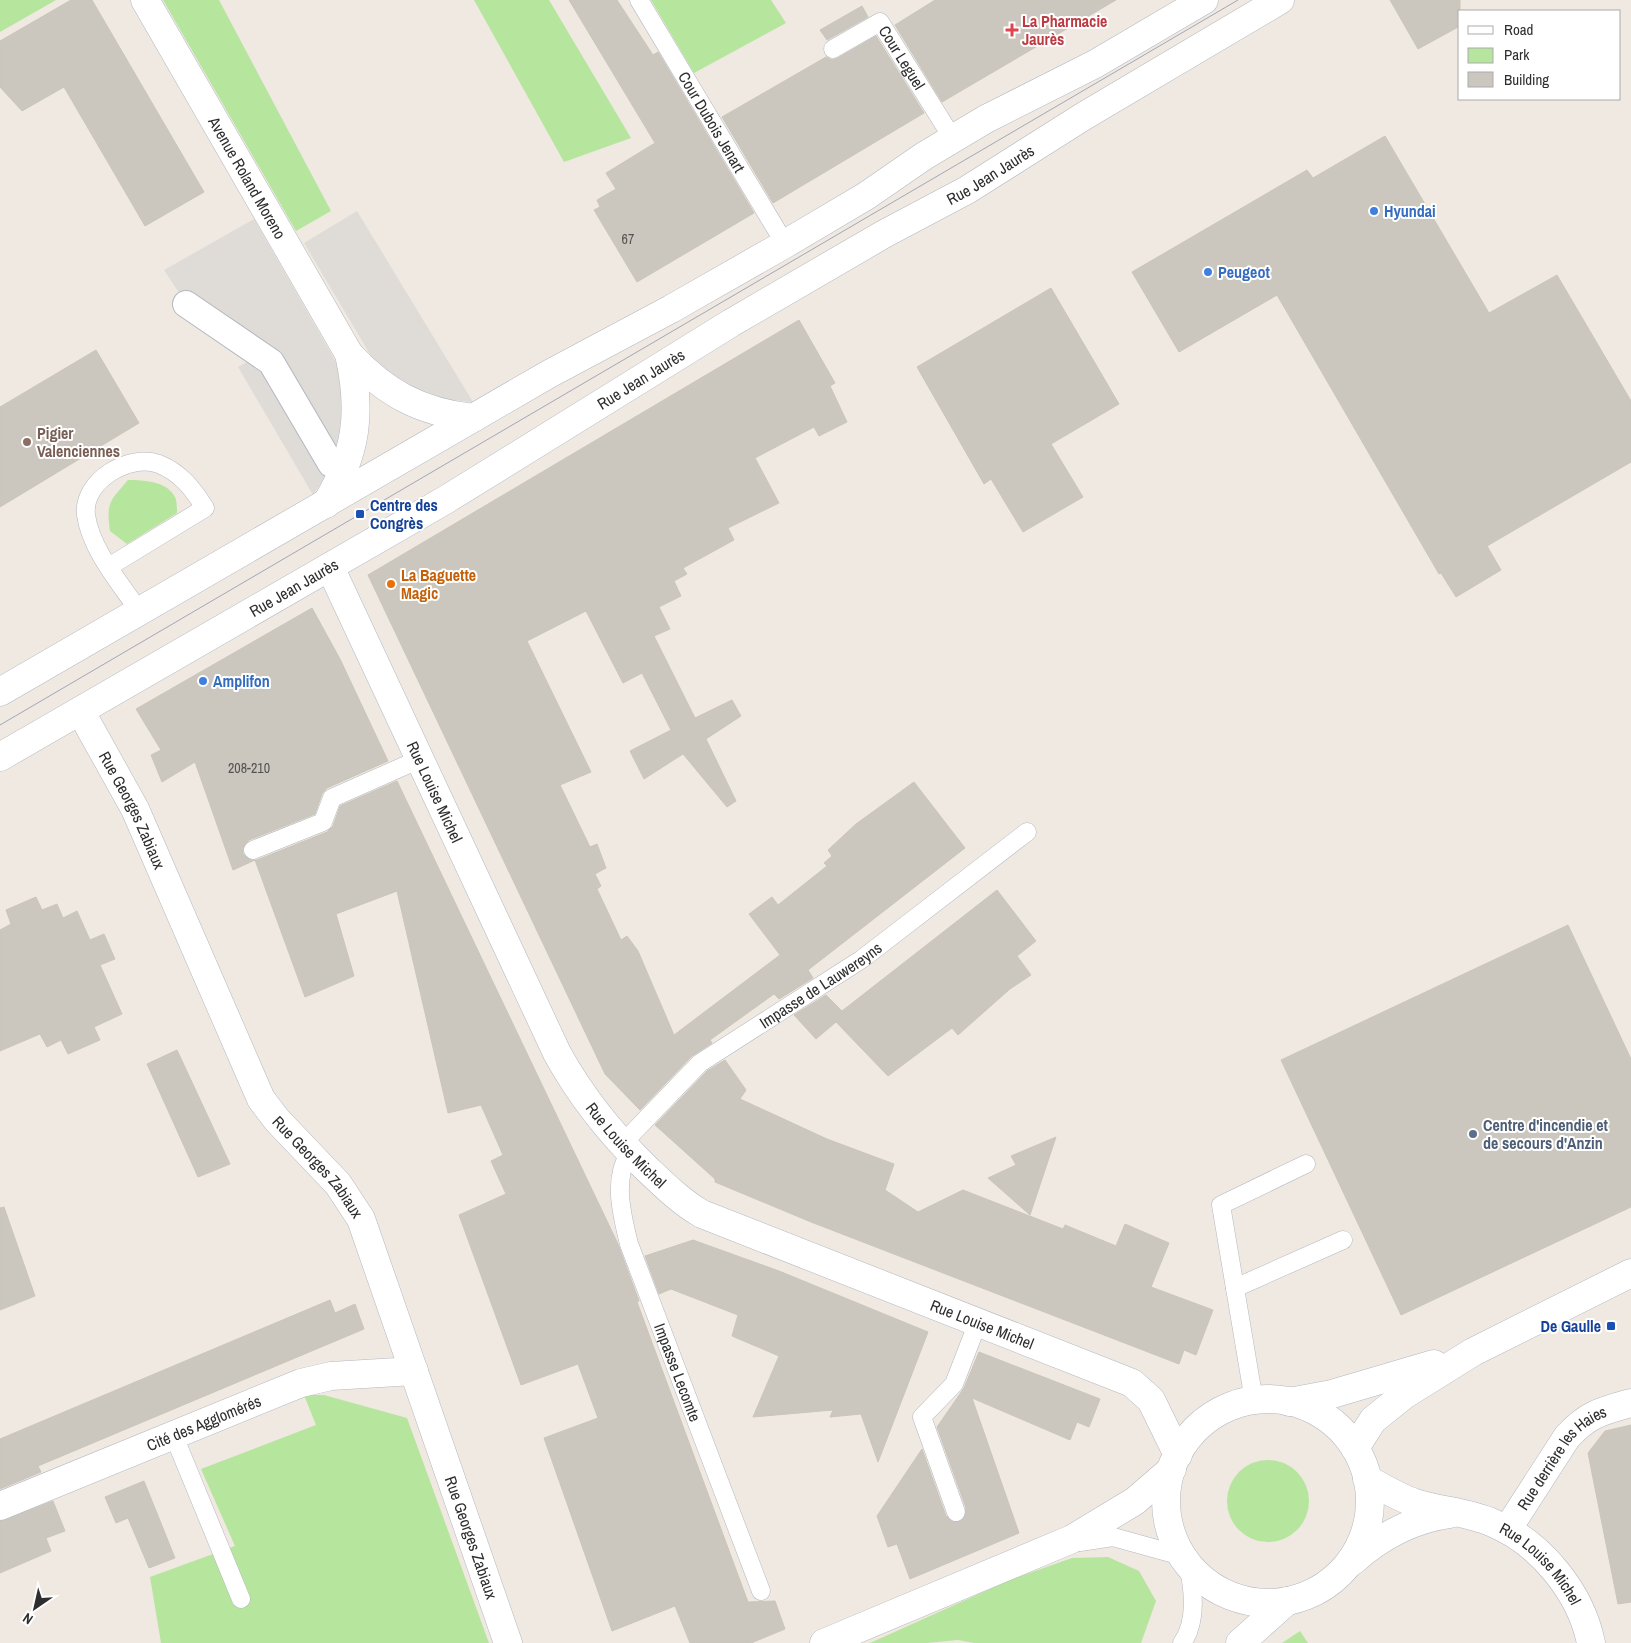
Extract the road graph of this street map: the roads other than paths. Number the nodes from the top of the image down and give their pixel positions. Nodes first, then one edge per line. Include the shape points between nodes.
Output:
1 (145, 0) edge
2 (639, 0) edge
3 (1204, 0) edge
4 (1280, 0) edge
5 (833, 49) dead end
6 (953, 139) junction
7 (785, 244) junction
8 (186, 304) dead end
9 (349, 354) junction
10 (473, 418) junction
11 (331, 464) dead end
12 (326, 504) junction
13 (110, 566) junction
14 (330, 567) junction
15 (139, 611) junction
16 (0, 692) edge
17 (81, 712) junction
18 (0, 757) edge
19 (420, 759) junction
20 (1027, 832) dead end
21 (253, 850) dead end
22 (626, 1148) junction
23 (1306, 1164) dead end
24 (1343, 1240) dead end
25 (1631, 1273) edge
26 (1235, 1288) junction
27 (978, 1322) junction
28 (1473, 1352) junction
29 (414, 1371) junction
30 (1254, 1401) junction
31 (1289, 1402) junction
32 (1631, 1403) edge
33 (174, 1436) junction
34 (1355, 1448) junction
35 (1175, 1462) junction
36 (1367, 1478) junction
37 (0, 1506) edge
38 (956, 1512) dead end
39 (1459, 1513) junction
40 (1507, 1530) junction
41 (1053, 1548) junction
42 (1185, 1559) junction
43 (1345, 1568) junction
44 (761, 1591) dead end
45 (241, 1599) dead end
46 (1287, 1601) junction
47 (508, 1643) edge
48 (824, 1643) edge
49 (1182, 1643) edge
50 (1240, 1643) edge
51 (1591, 1643) edge

1 - 9 street, Avenue Roland Moreno
2 - 7 lane, Cour Dubois Jenart
3 - 6 street via 1095,64
4 - 14 street, Rue Jean Jaurès via 1084,116 967,190 731,323 448,499
5 - 6 lane, Cour Leguel via 880,22
6 - 7 street
7 - 10 street
8 - 11 street via 271,362
9 - 10 street, Avenue Roland Moreno via 371,378 416,405
9 - 12 street, Avenue Roland Moreno via 356,390 356,427 347,465
10 - 12 street
12 - 15 street
13 - 13 lane via 93,538 86,514 87,502 98,483 121,466 144,462 157,463 192,487 205,508
13 - 15 lane
14 - 17 street, Rue Jean Jaurès
14 - 19 street, Rue Louise Michel
15 - 16 street
17 - 18 street, Rue Jean Jaurès
17 - 29 street, Rue Georges Zabiaux via 135,809 261,1099 338,1184 361,1219
19 - 21 lane via 332,798 323,822
19 - 22 street, Rue Louise Michel via 565,1068 590,1107
20 - 22 lane, Impasse de Lauwereyns via 862,959 700,1063
22 - 27 street, Rue Louise Michel via 675,1195 702,1214
22 - 44 lane, Impasse Lecomte via 620,1179 629,1244
23 - 26 lane via 1221,1205
24 - 26 lane
25 - 28 street
26 - 30 lane
27 - 35 street, Rue Louise Michel via 1132,1382 1151,1400
27 - 38 lane via 954,1384 922,1417
28 - 31 street via 1338,1393
28 - 34 street via 1404,1394 1381,1412 1365,1429
29 - 33 street, Cité des Agglomérés via 315,1379
29 - 47 street, Rue Georges Zabiaux
30 - 31 street
30 - 35 street via 1229,1407 1213,1416 1193,1433
31 - 34 street via 1307,1407 1330,1421
32 - 40 street, Rue derrière les Haies via 1596,1412 1578,1425
33 - 37 street, Cité des Agglomérés
33 - 45 lane
34 - 36 street
35 - 41 street via 1135,1501
35 - 42 street via 1167,1487 1167,1514 1174,1540
36 - 39 street, Rue Louise Michel via 1394,1495
36 - 43 street via 1370,1507 1367,1526 1356,1553
39 - 40 street, Rue Louise Michel via 1492,1522
39 - 43 street, Rue Louise Michel via 1430,1518 1397,1530
40 - 51 street, Rue Louise Michel via 1531,1548 1569,1587 1585,1618
41 - 42 lane via 1113,1537
41 - 48 street
42 - 46 street via 1208,1582 1232,1596 1259,1602
42 - 49 lane via 1193,1600 1191,1619
43 - 46 street, Rue Louise Michel via 1323,1587
46 - 50 street

